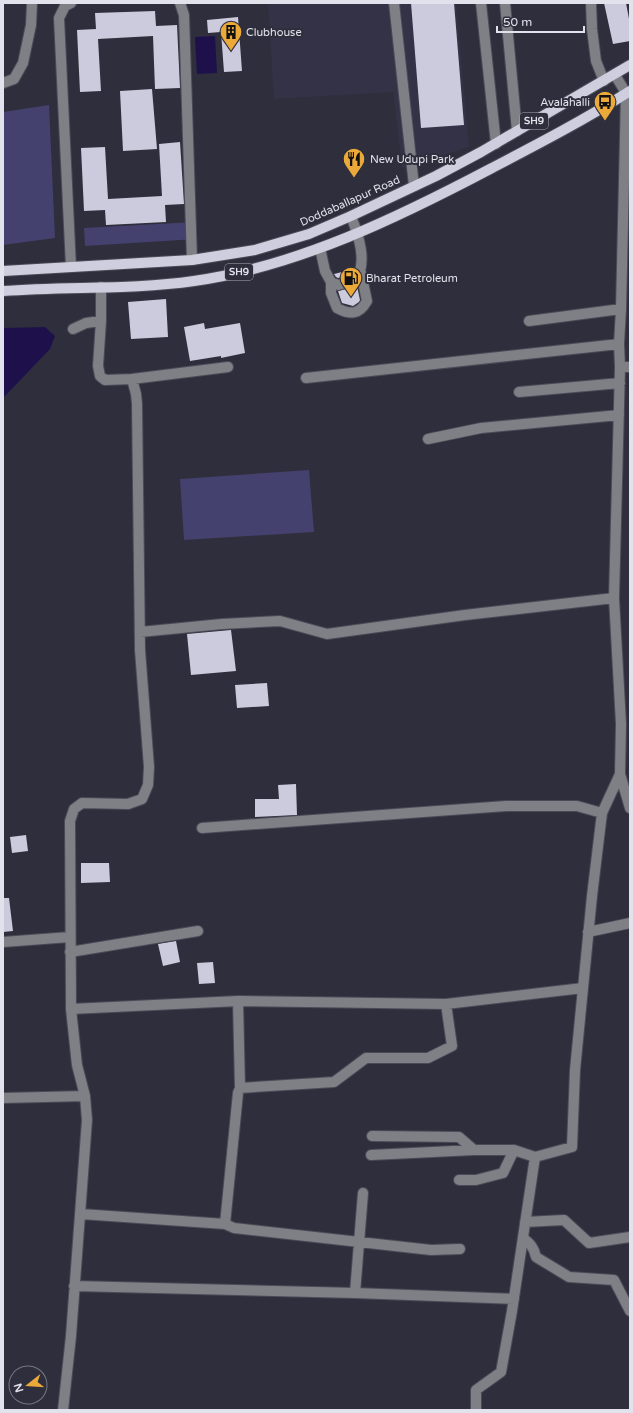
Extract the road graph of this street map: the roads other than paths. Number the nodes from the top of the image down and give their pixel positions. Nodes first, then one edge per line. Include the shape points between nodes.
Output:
1 (32, 3) edge
2 (71, 3) edge
3 (180, 3) edge
4 (394, 3) edge
5 (481, 3) edge
6 (506, 3) edge
7 (591, 3) edge
8 (630, 65) edge
9 (615, 75) junction
10 (604, 82) junction
11 (3, 84) edge
12 (628, 92) edge
13 (517, 131) junction
14 (496, 144) junction
15 (627, 180) edge
16 (414, 186) junction
17 (351, 216) junction
18 (357, 232) junction
19 (320, 248) junction
20 (192, 260) junction
21 (71, 267) junction
22 (3, 271) edge
23 (361, 273) junction
24 (330, 282) junction
25 (101, 287) junction
26 (3, 291) edge
27 (622, 309) junction
28 (101, 321) junction
29 (529, 321) dead end
30 (73, 329) dead end
31 (619, 344) junction
32 (228, 367) dead end
33 (625, 367) edge
34 (132, 378) junction
35 (306, 378) dead end
36 (620, 383) junction
37 (519, 392) dead end
38 (619, 415) junction
39 (428, 439) dead end
40 (614, 598) junction
41 (140, 632) junction
42 (625, 753) edge
43 (620, 774) junction
44 (630, 808) edge
45 (602, 813) junction
46 (202, 828) dead end
47 (630, 923) edge
48 (198, 931) dead end
49 (588, 932) junction
50 (70, 937) junction
51 (3, 942) edge
52 (70, 952) junction
53 (583, 988) junction
54 (238, 1001) junction
55 (446, 1004) junction
56 (71, 1009) junction
57 (240, 1088) junction
58 (85, 1096) junction
59 (3, 1098) edge
60 (372, 1136) dead end
61 (474, 1150) junction
62 (514, 1150) junction
63 (371, 1155) dead end
64 (535, 1157) junction
65 (459, 1180) dead end
66 (363, 1193) dead end
67 (81, 1214) junction
68 (525, 1222) junction
69 (225, 1224) junction
70 (523, 1238) junction
71 (630, 1238) edge
72 (358, 1242) junction
73 (460, 1249) dead end
74 (75, 1287) junction
75 (355, 1293) junction
76 (514, 1299) junction
77 (630, 1311) edge
78 (63, 1410) edge
79 (476, 1410) edge

1 - 11 street via 31,25 23,63 14,79
2 - 21 street via 65,6 60,18
3 - 20 street via 184,15
4 - 16 street
5 - 14 street
6 - 13 street
7 - 10 street via 596,61
8 - 9 main road, Doddaballapur Road / SH9
9 - 10 main road, Doddaballapur Road / SH9
9 - 12 street
10 - 13 main road, Doddaballapur Road / SH9
12 - 15 street
12 - 18 main road, SH9 via 459,185
13 - 14 main road, Doddaballapur Road / SH9
14 - 16 main road, Doddaballapur Road / SH9
15 - 27 street
16 - 17 main road, Doddaballapur Road / SH9
17 - 18 street
17 - 20 main road, Doddaballapur Road / SH9 via 309,234 255,250
18 - 19 main road, SH9
18 - 23 street via 362,259
19 - 24 street
19 - 25 main road, SH9 via 268,266 196,281 152,286
20 - 21 main road, Doddaballapur Road / SH9
21 - 22 main road, Doddaballapur Road / SH9
23 - 24 street via 356,280 338,285
23 - 24 street via 367,301 363,308 353,313 346,314 337,308
25 - 26 main road, SH9
25 - 28 street
27 - 29 street
27 - 31 street
28 - 30 street via 86,323
28 - 34 street via 98,366 100,376 105,380
31 - 33 street
31 - 35 street
32 - 34 street
33 - 36 street
34 - 41 street via 137,404
36 - 37 street
36 - 38 street
38 - 39 street via 481,428
38 - 40 street
40 - 41 street via 327,634 280,621
40 - 42 street via 620,724
41 - 50 street via 148,784 142,799 128,804 82,803 74,809 70,821
42 - 43 street
43 - 44 street
43 - 45 street
45 - 46 street via 577,806 506,806
45 - 49 street
47 - 49 street
48 - 52 street
49 - 53 street
50 - 51 street
50 - 52 street
52 - 56 street
53 - 55 street
53 - 64 street via 575,1070 572,1147
54 - 55 street
54 - 56 street
54 - 57 street
55 - 57 street via 452,1046 428,1058 366,1058 334,1082
56 - 58 street via 77,1064
57 - 69 street
58 - 59 street
58 - 67 street via 87,1120
60 - 61 street via 459,1137
61 - 62 street
61 - 63 street
62 - 64 street
62 - 65 street via 504,1173 476,1180
64 - 68 street
66 - 72 street
67 - 69 street
67 - 74 street
68 - 70 street
68 - 71 street via 564,1220 589,1242
69 - 72 street via 234,1228
70 - 76 street
70 - 77 street via 530,1243 536,1257 569,1277 614,1280
72 - 73 street via 431,1250
72 - 75 street
74 - 75 street
74 - 78 street
75 - 76 street
76 - 79 street via 501,1372 476,1390

